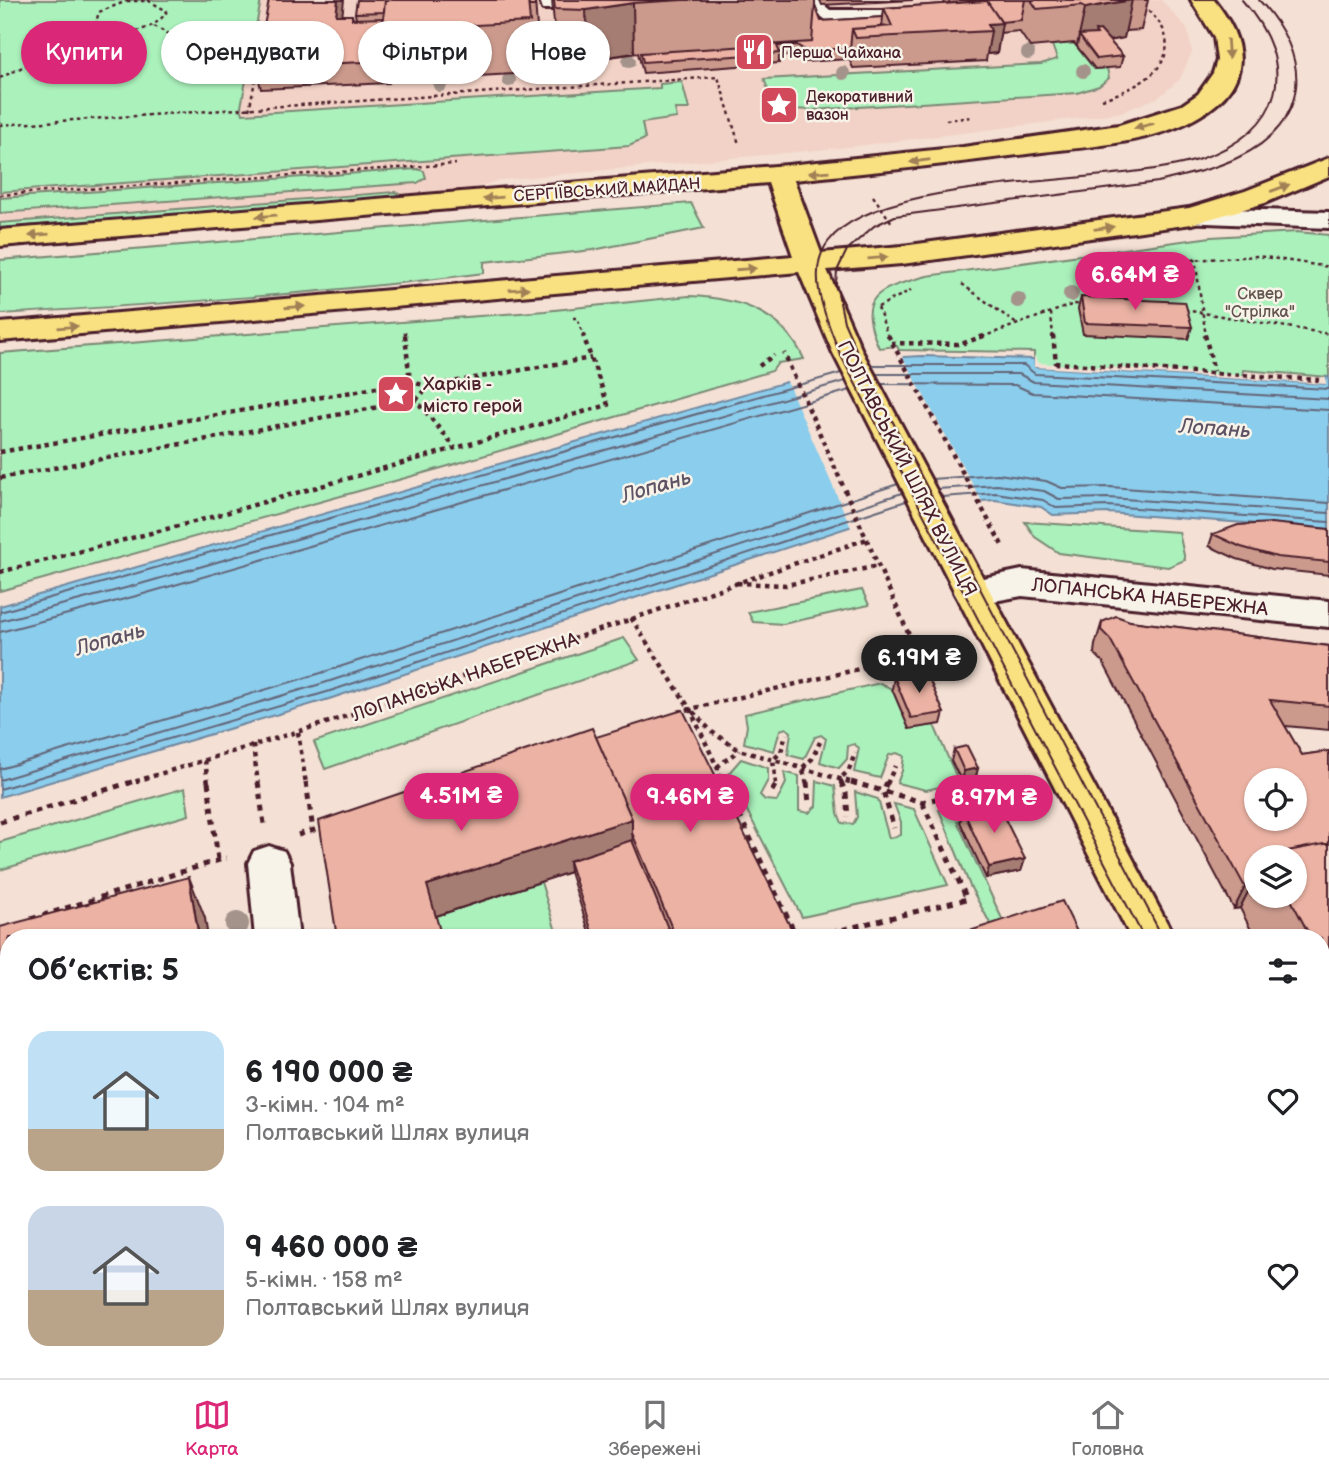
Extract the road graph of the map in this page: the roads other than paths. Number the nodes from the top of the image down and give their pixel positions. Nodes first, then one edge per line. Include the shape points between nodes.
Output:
1 (808, 0) edge
2 (1202, 0) edge
3 (938, 14) edge
4 (1329, 166) edge
5 (779, 176) junction
6 (1192, 216) junction
7 (1329, 219) edge
8 (0, 238) edge
9 (810, 264) junction
10 (0, 332) edge
11 (972, 592) junction
12 (1329, 614) edge
13 (263, 852) road end
14 (276, 929) edge
15 (1148, 929) edge

1 - 3 lane via 826,15
2 -> 5 main road, СЕРГІЇВСЬКИЙ МАЙДАН via 1227,33 1231,50 1223,77 1207,99 1164,121 1109,134
6 -> 4 main road via 1255,197
5 -> 8 main road, СЕРГІЇВСЬКИЙ МАЙДАН
5 - 9 main road, ПОЛТАВСЬКИЙ ШЛЯХ ВУЛИЦЯ
6 - 7 street
9 -> 6 main road
10 -> 9 main road
9 - 11 main road, ПОЛТАВСЬКИЙ ШЛЯХ ВУЛИЦЯ via 848,353
11 - 12 street, ЛОПАНСЬКА НАБЕРЕЖНА via 1022,583
11 - 15 main road, ПОЛТАВСЬКИЙ ШЛЯХ ВУЛИЦЯ
13 - 14 street

